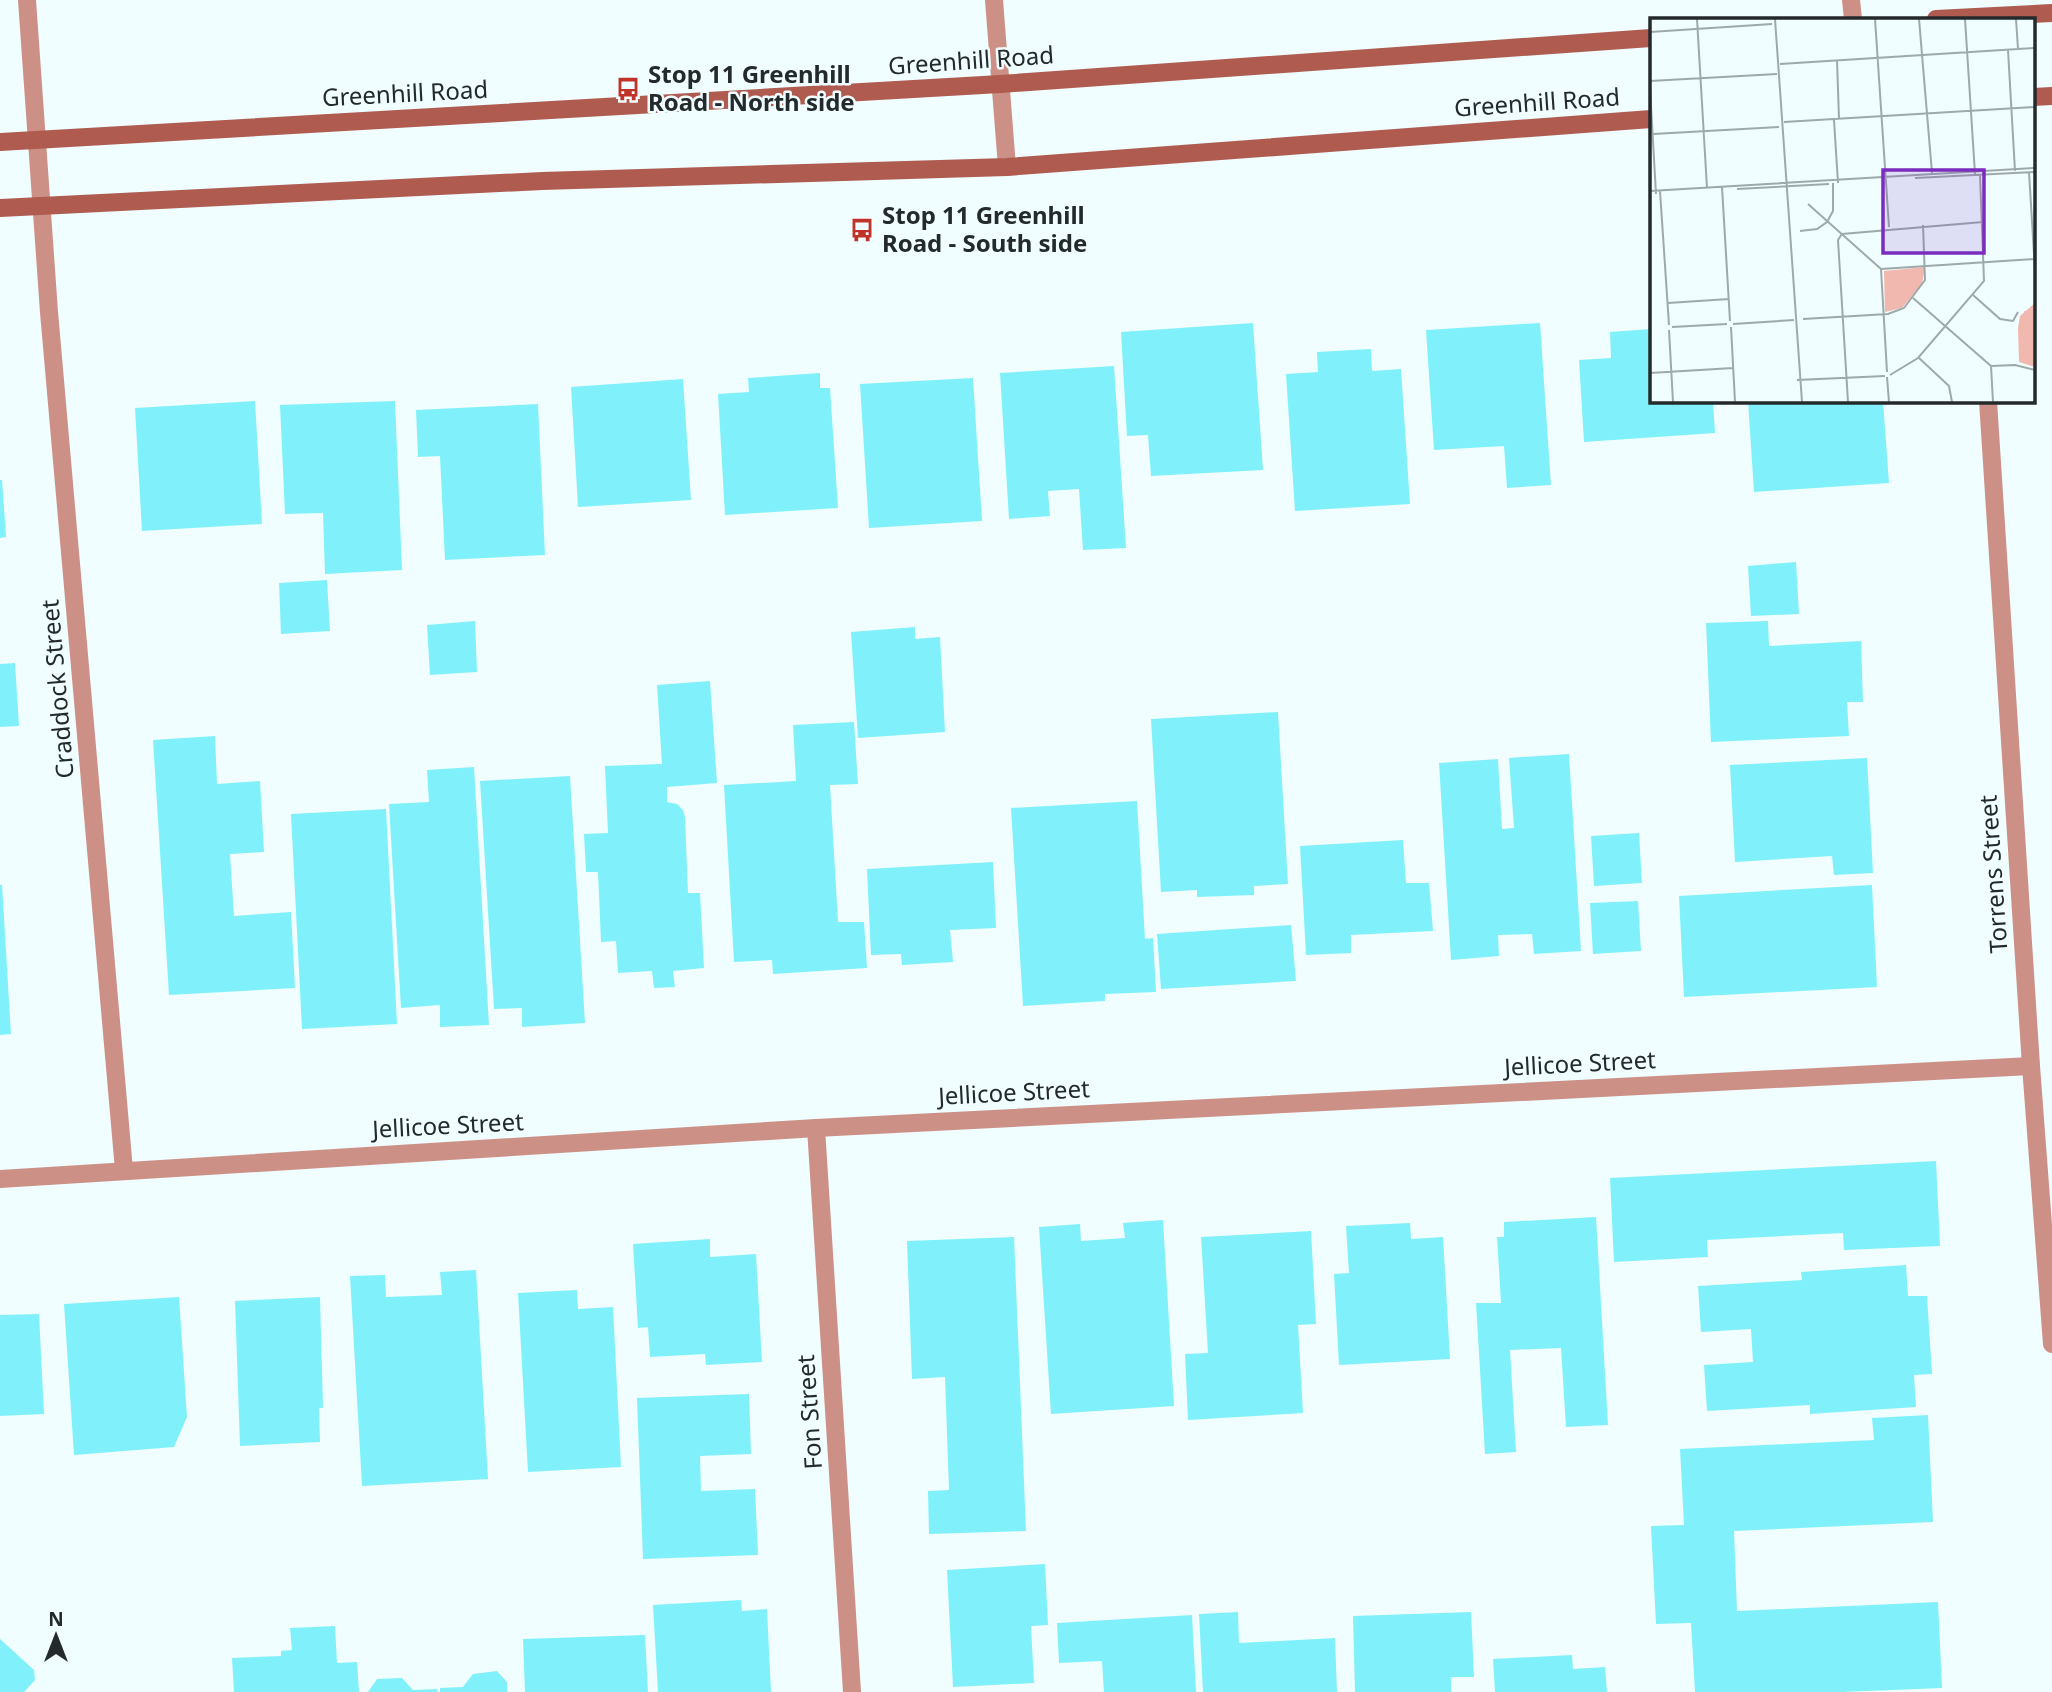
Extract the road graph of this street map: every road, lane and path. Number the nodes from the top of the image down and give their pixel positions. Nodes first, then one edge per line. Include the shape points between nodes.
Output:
1 (27, 0) edge
2 (995, 0) edge
3 (1852, 0) edge
4 (2052, 13) edge
5 (1853, 18) edge
6 (1955, 18) edge
7 (1650, 38) edge
8 (1000, 84) junction
9 (1650, 119) edge
10 (37, 140) junction
11 (0, 142) edge
12 (1007, 167) junction
13 (41, 205) junction
14 (0, 208) edge
15 (1989, 402) edge
16 (2031, 1066) junction
17 (816, 1128) junction
18 (124, 1170) junction
19 (0, 1179) edge
20 (2052, 1344) edge
21 (852, 1692) edge

1 - 10 street, Craddock Street
2 - 8 street
3 - 5 street
4 - 6 main road
7 - 8 main road, Greenhill Road
8 - 10 main road, Greenhill Road
8 - 12 street
9 - 12 main road, Greenhill Road
10 - 11 main road, Greenhill Road
10 - 13 street, Craddock Street
12 - 13 main road, Greenhill Road via 529,181
13 - 14 main road, Greenhill Road
13 - 18 street, Craddock Street
15 - 16 street, Torrens Street
16 - 17 street, Jellicoe Street
16 - 20 street, Torrens Street
17 - 18 street, Jellicoe Street
17 - 21 street, Fon Street
18 - 19 street, Jellicoe Street

